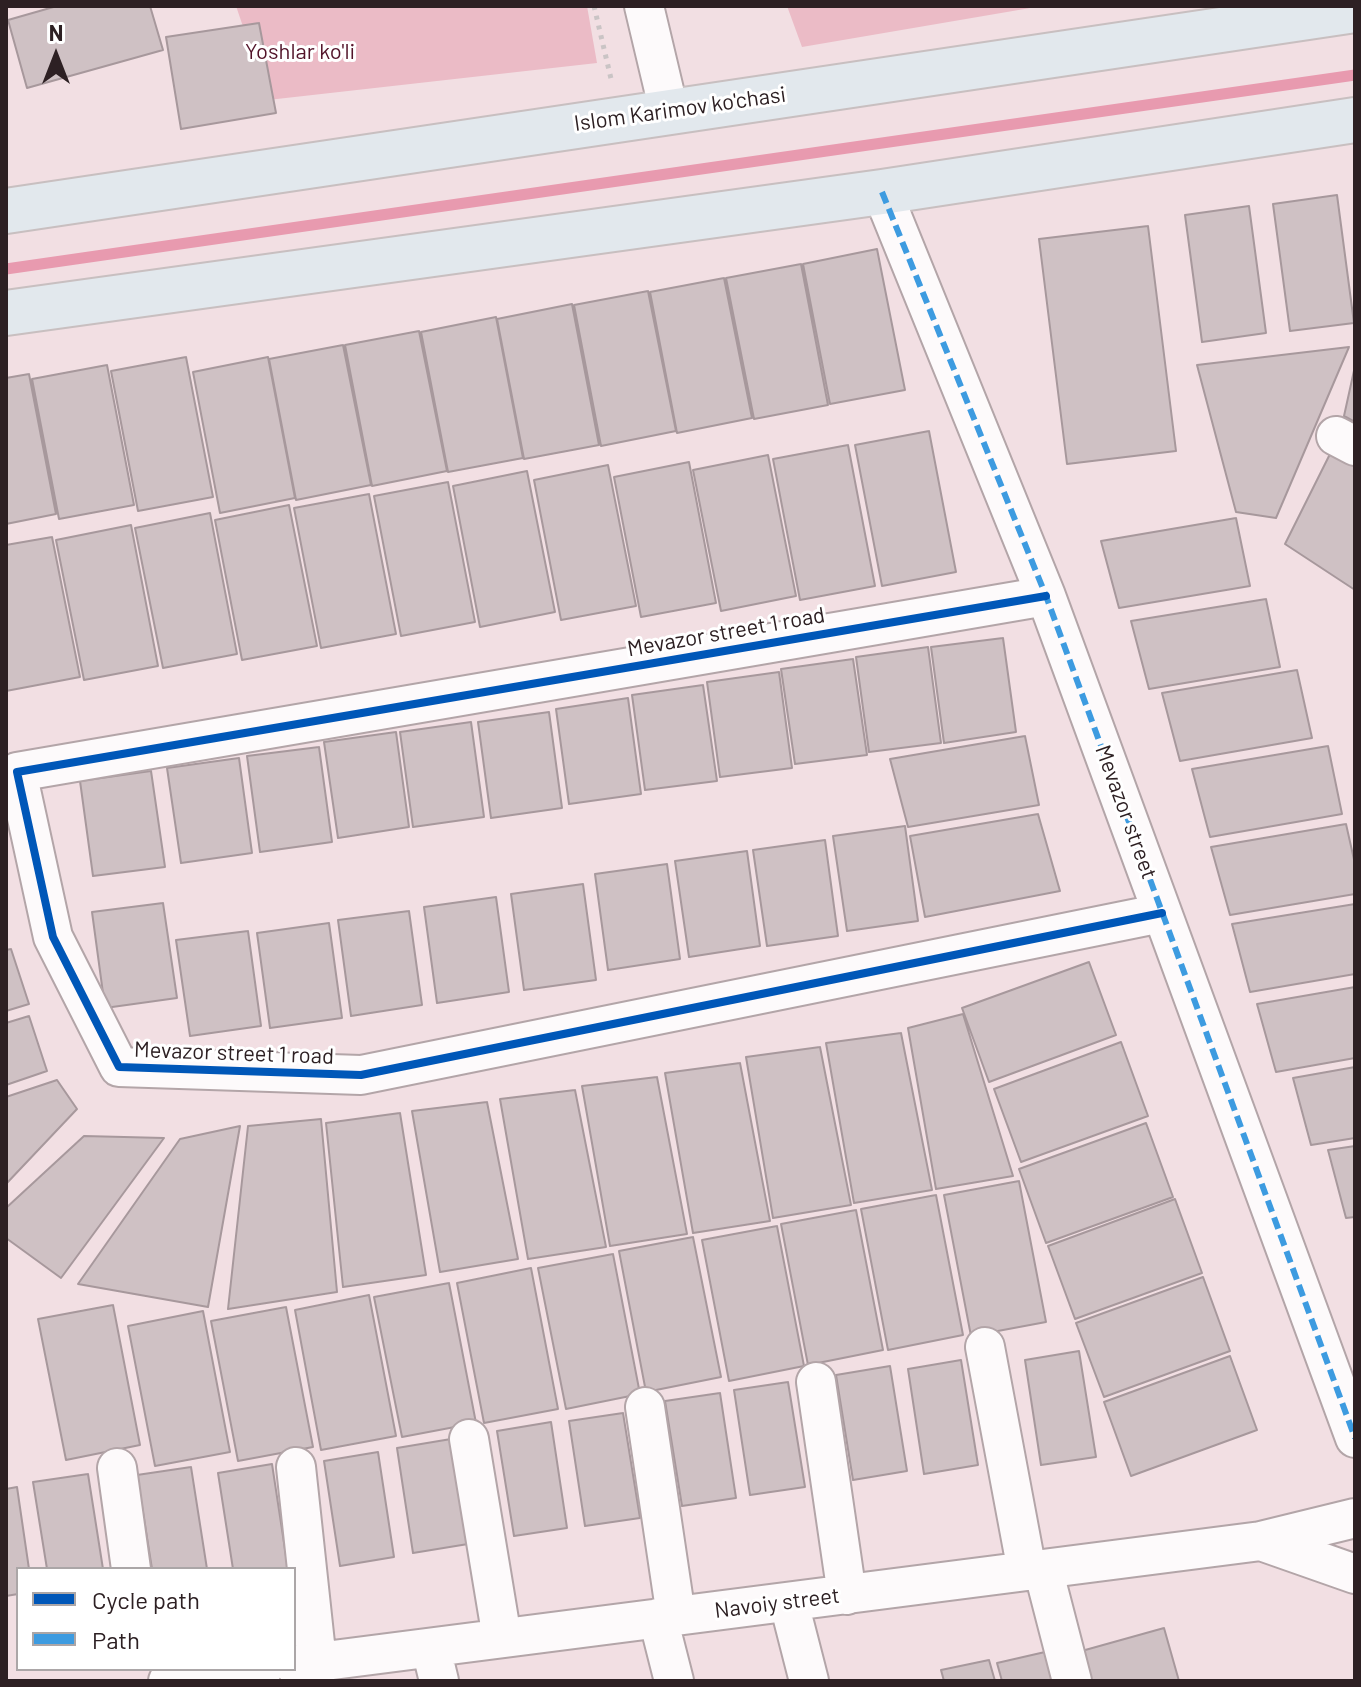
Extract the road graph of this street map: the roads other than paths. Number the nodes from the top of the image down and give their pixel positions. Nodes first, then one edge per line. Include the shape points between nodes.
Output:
1 (644, 6) edge
2 (1355, 10) edge
3 (669, 111) junction
4 (1355, 120) edge
5 (882, 192) junction
6 (6, 211) edge
7 (7, 309) edge
8 (1046, 596) junction
9 (1162, 913) junction
10 (985, 1347) dead end
11 (816, 1382) dead end
12 (645, 1407) dead end
13 (1355, 1438) edge
14 (469, 1439) dead end
15 (296, 1467) dead end
16 (117, 1468) dead end
17 (1355, 1518) edge
18 (1261, 1541) junction
19 (131, 1567) edge
20 (1035, 1570) junction
21 (1355, 1574) edge
22 (847, 1595) junction
23 (789, 1603) junction
24 (667, 1617) junction
25 (502, 1638) junction
26 (305, 1664) edge
27 (435, 1664) edge
28 (252, 1671) edge
29 (213, 1678) edge
30 (168, 1681) edge
31 (674, 1681) edge
32 (809, 1681) edge
33 (1072, 1681) edge

1 - 3 street
2 - 3 main road, Islom Karimov ko'chasi
3 - 6 main road, Islom Karimov ko'chasi
4 - 5 main road
5 - 7 main road
5 - 8 street, Mevazor street
8 - 9 street, Mevazor street
8 - 9 street, Mevazor street 1 road via 17,772 53,937 119,1067 361,1075
9 - 13 street, Mevazor street
10 - 20 street
11 - 22 street
12 - 24 street
14 - 25 street
15 - 26 street
16 - 19 street
17 - 18 street, Navoiy street
18 - 20 street, Navoiy street
18 - 21 street
20 - 22 street, Navoiy street
20 - 33 street
22 - 23 street, Navoiy street
23 - 24 street, Navoiy street
23 - 32 street
24 - 25 street, Navoiy street
24 - 31 street
25 - 27 street, Navoiy street
26 - 27 street, Navoiy street
28 - 29 street
29 - 30 street

